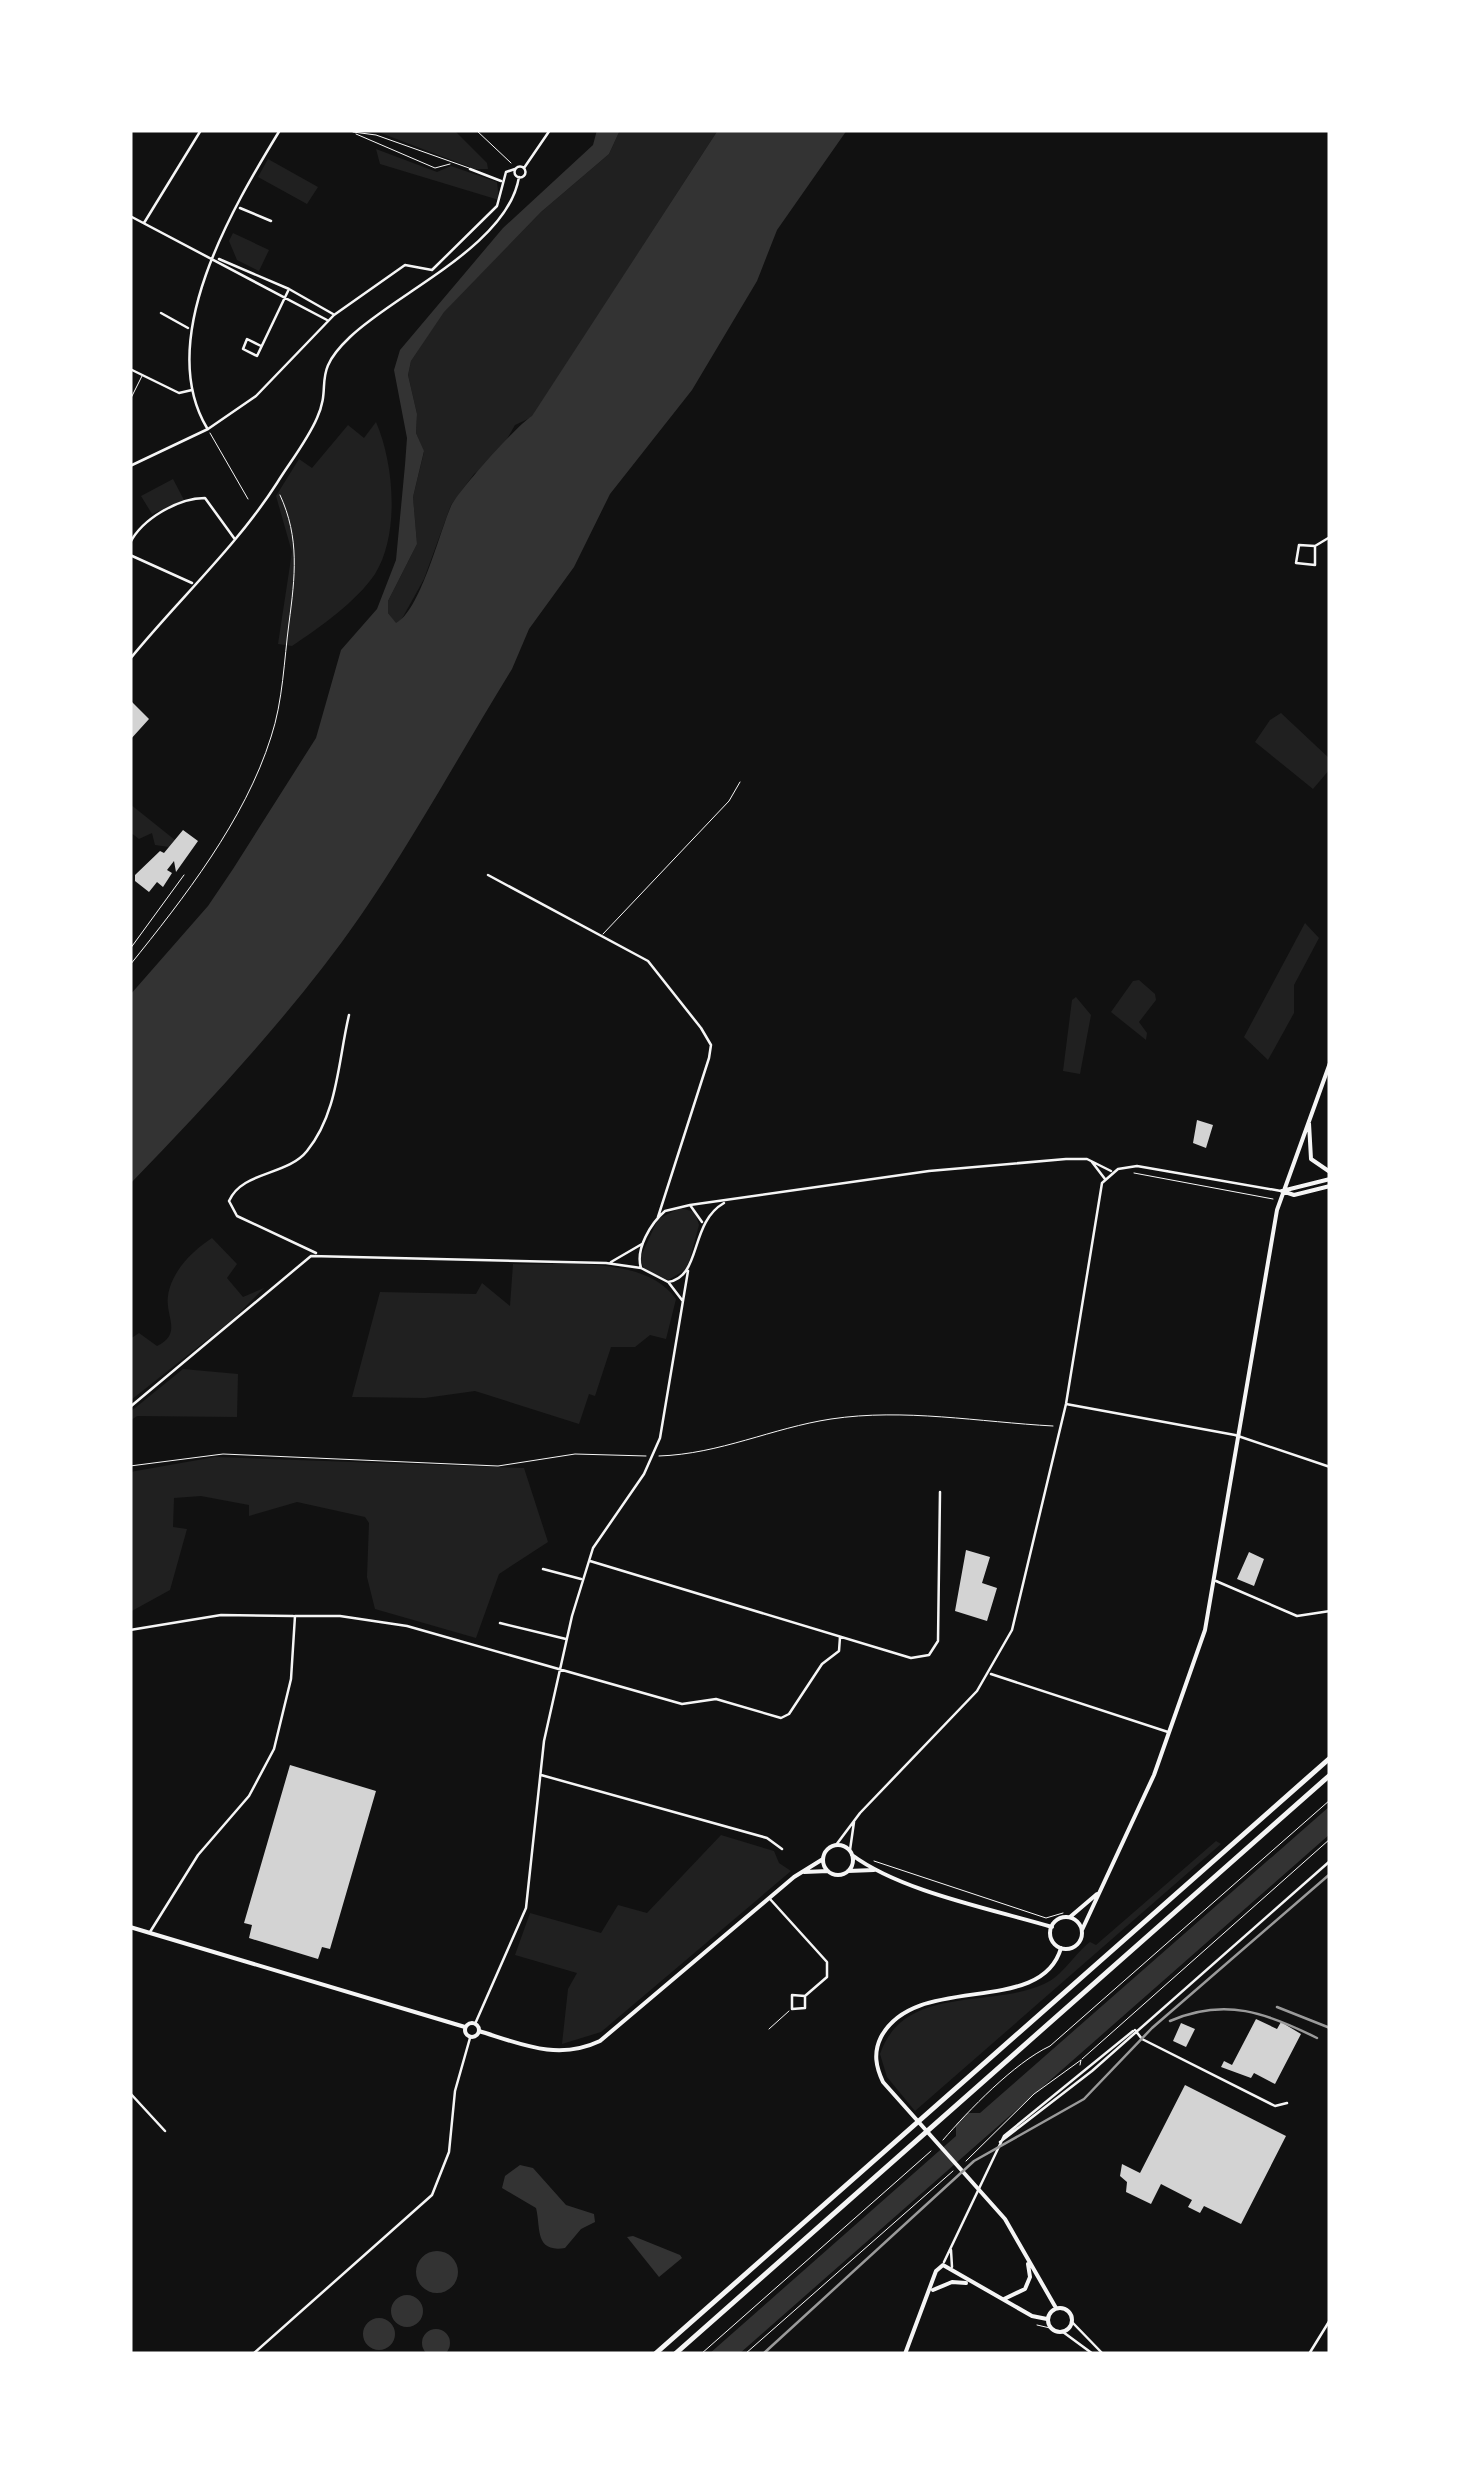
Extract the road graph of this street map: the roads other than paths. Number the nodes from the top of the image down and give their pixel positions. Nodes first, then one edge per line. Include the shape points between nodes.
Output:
1 (200, 130) edge
2 (280, 130) edge
3 (348, 130) edge
4 (550, 130) edge
5 (353, 132) edge
6 (454, 163) junction
7 (524, 168) junction
8 (470, 169) joint
9 (515, 169) junction
10 (518, 177) junction
11 (504, 182) junction
12 (238, 207) junction
13 (130, 216) edge
14 (271, 221) dead end
15 (144, 222) junction
16 (215, 258) junction
17 (262, 276) junction
18 (258, 284) junction
19 (289, 288) junction
20 (284, 298) junction
21 (161, 313) dead end
22 (334, 315) junction
23 (328, 321) junction
24 (190, 328) junction
25 (261, 346) dead end
26 (132, 369) edge
27 (142, 375) junction
28 (130, 376) edge
29 (192, 390) junction
30 (130, 400) edge
31 (208, 429) junction
32 (131, 464) edge
33 (248, 499) dead end
34 (1330, 537) edge
35 (234, 538) junction
36 (130, 543) edge
37 (1315, 546) junction
38 (130, 555) edge
39 (194, 584) junction
40 (133, 652) edge
41 (130, 659) edge
42 (740, 782) dead end
43 (184, 875) dead end
44 (488, 875) dead end
45 (603, 934) junction
46 (130, 949) edge
47 (349, 1016) dead end
48 (1330, 1063) edge
49 (1309, 1115) junction
50 (1091, 1161) junction
51 (1112, 1172) junction
52 (1105, 1179) junction
53 (1330, 1179) edge
54 (1282, 1191) junction
55 (664, 1199) junction
56 (727, 1201) junction
57 (690, 1206) junction
58 (672, 1208) junction
59 (658, 1217) junction
60 (702, 1222) junction
61 (644, 1243) junction
62 (317, 1254) junction
63 (606, 1263) junction
64 (640, 1268) junction
65 (688, 1271) junction
66 (668, 1282) junction
67 (683, 1303) junction
68 (1066, 1404) junction
69 (130, 1407) edge
70 (1240, 1436) junction
71 (1330, 1467) edge
72 (940, 1492) dead end
73 (588, 1560) junction
74 (544, 1569) dead end
75 (582, 1580) junction
76 (1216, 1582) junction
77 (1330, 1611) edge
78 (294, 1616) junction
79 (500, 1622) dead end
80 (130, 1630) edge
81 (840, 1637) junction
82 (566, 1639) junction
83 (559, 1672) junction
84 (989, 1674) junction
85 (1170, 1732) junction
86 (1330, 1758) edge
87 (540, 1774) junction
88 (1330, 1776) edge
89 (854, 1821) junction
90 (836, 1845) junction
91 (782, 1849) dead end
92 (851, 1852) junction
93 (822, 1859) junction
94 (1330, 1861) edge
95 (875, 1870) junction
96 (828, 1871) junction
97 (848, 1871) junction
98 (799, 1873) junction
99 (1100, 1891) junction
100 (769, 1898) junction
101 (1069, 1914) junction
102 (130, 1927) edge
103 (1052, 1928) junction
104 (1082, 1930) junction
105 (150, 1933) junction
106 (1061, 1948) junction
107 (805, 1996) junction
108 (792, 2008) junction
109 (475, 2024) junction
110 (465, 2027) junction
111 (769, 2029) dead end
112 (1135, 2030) junction
113 (480, 2031) junction
114 (470, 2038) junction
115 (130, 2093) edge
116 (1287, 2103) dead end
117 (165, 2131) dead end
118 (951, 2248) junction
119 (1025, 2254) junction
120 (940, 2266) junction
121 (954, 2269) junction
122 (936, 2277) junction
123 (952, 2282) junction
124 (945, 2284) junction
125 (970, 2284) junction
126 (930, 2292) junction
127 (1000, 2299) junction
128 (1056, 2308) junction
129 (1047, 2319) junction
130 (1330, 2320) edge
131 (1072, 2322) junction
132 (1063, 2332) junction
133 (253, 2354) edge
134 (655, 2354) edge
135 (675, 2354) edge
136 (905, 2354) edge
137 (1093, 2354) edge
138 (1103, 2354) edge
139 (1309, 2354) edge

1 - 15 street
2 - 12 street
3 - 5 lane
4 - 7 street
5 - 6 lane
5 - 6 lane via 435,168
6 - 8 lane
7 - 9 street
7 - 10 street
8 - 11 street
9 - 10 street
9 - 11 street
10 - 35 street via 509,201 472,244 336,350 323,374 317,419
11 - 22 street via 497,206 432,270 404,264
12 - 14 street
12 - 16 street
13 - 15 street
15 - 16 street
16 - 17 street
16 - 18 street
16 - 24 street
17 - 18 street
17 - 19 street
18 - 20 street
19 - 20 street
19 - 22 street
20 - 23 street
20 - 25 street
21 - 24 street
22 - 23 street
23 - 31 street via 256,396
24 - 29 street
26 - 27 street
26 - 28 lane
27 - 29 street via 178,393
27 - 30 lane
29 - 31 street
31 - 32 street
31 - 33 lane
34 - 37 street
35 - 36 street via 214,507 196,498 150,518
35 - 39 street
37 - 37 street via 1315,565 1296,563 1298,546
38 - 39 street
39 - 40 street
40 - 41 street
42 - 45 lane
43 - 46 lane
44 - 45 street
45 - 55 street via 648,961 711,1045
47 - 62 street via 336,1090 307,1152 240,1186 229,1201 238,1216
48 - 49 street
49 - 53 street via 1309,1155
49 - 54 street
50 - 51 street
50 - 52 street
50 - 56 street via 929,1172
51 - 52 street
51 - 54 street via 1137,1166
52 - 68 street
53 - 54 street
54 - 70 street
55 - 58 street
55 - 59 street
56 - 57 street
56 - 60 street
57 - 58 street
57 - 60 street
58 - 59 street
59 - 61 street
60 - 65 street
61 - 63 street
61 - 64 street
62 - 63 street
62 - 69 street
63 - 64 street
64 - 66 street
65 - 66 street
65 - 67 street
66 - 67 street
67 - 73 street via 656,1450
68 - 70 street
68 - 84 street via 1020,1606
70 - 71 street
70 - 76 street
72 - 81 street via 938,1642 930,1654 912,1658
73 - 75 street
73 - 81 street
74 - 75 street
75 - 82 street
76 - 77 street via 1297,1616
76 - 85 street
78 - 80 street via 221,1615
78 - 83 street via 407,1626
78 - 105 street via 289,1695 272,1753 249,1796 187,1870
79 - 82 street
81 - 83 street via 838,1651 784,1718 716,1699 682,1704
82 - 83 street
83 - 87 street
84 - 85 street
84 - 89 street
85 - 99 street
86 - 134 highway
87 - 91 street via 767,1838
87 - 109 street via 526,1908
88 - 135 highway
89 - 90 street
89 - 92 street
90 - 92 street
90 - 93 street
92 - 95 street
92 - 97 street
93 - 96 street
93 - 98 street
94 - 112 street
95 - 97 street
95 - 103 street
96 - 97 street
96 - 98 street
98 - 100 street
99 - 101 street
99 - 104 street
100 - 107 street via 827,1962 827,1977
100 - 113 street via 622,2026 588,2046 546,2051
101 - 103 street
101 - 104 street
102 - 105 street
103 - 106 street
104 - 106 street via 1077,1944
105 - 110 street
106 - 119 street via 1055,1963 1028,1983 921,2005 896,2019 879,2042 876,2064
107 - 108 street via 805,2008
107 - 108 street via 792,1995
108 - 111 lane
109 - 110 street
109 - 113 street
110 - 114 street
112 - 116 street via 1275,2106
112 - 118 street via 1000,2142
113 - 114 street
114 - 133 street via 454,2092 450,2152 432,2195
115 - 117 street
118 - 120 street
118 - 121 street
119 - 127 street via 1028,2283 1016,2296
119 - 128 street
120 - 121 street
120 - 122 street
121 - 123 street
121 - 125 street
122 - 124 street
122 - 126 street
123 - 124 street
123 - 125 street
124 - 126 street
125 - 127 street
126 - 136 street
127 - 129 street
128 - 129 street
128 - 131 street via 1067,2310
129 - 132 street via 1050,2328
130 - 139 street
131 - 132 street
131 - 138 street
132 - 137 street

